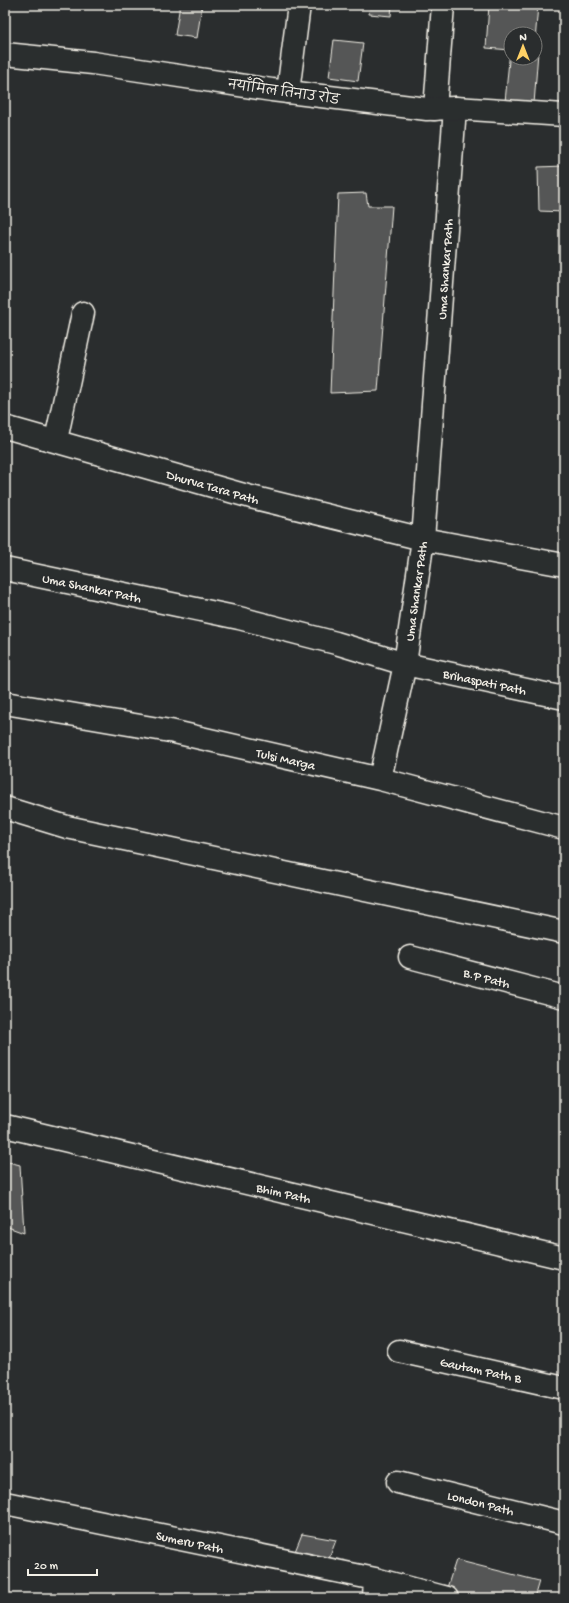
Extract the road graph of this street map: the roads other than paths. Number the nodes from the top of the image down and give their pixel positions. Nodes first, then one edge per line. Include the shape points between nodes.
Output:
1 (299, 5) edge
2 (442, 5) edge
3 (5, 54) edge
4 (288, 92) junction
5 (445, 109) junction
6 (564, 115) edge
7 (83, 313) dead end
8 (5, 427) edge
9 (56, 440) junction
10 (422, 539) junction
11 (564, 565) edge
12 (5, 569) edge
13 (405, 664) junction
14 (564, 698) edge
15 (5, 703) edge
16 (380, 779) junction
17 (5, 808) edge
18 (564, 828) edge
19 (564, 932) edge
20 (410, 957) dead end
21 (564, 997) edge
22 (5, 1126) edge
23 (564, 1258) edge
24 (398, 1351) dead end
25 (564, 1388) edge
26 (398, 1482) dead end
27 (5, 1503) edge
28 (564, 1523) edge
29 (374, 1589) edge
30 (447, 1598) edge

1 - 4 street
2 - 5 street, Uma Shankar Path
3 - 4 street, नयाँमिल तिनाउ रोड via 93,63
4 - 5 street, नयाँमिल तिनाउ रोड
5 - 6 street, नयाँमिल तिनाउ रोड
5 - 10 street, Uma Shankar Path
7 - 9 street
8 - 9 street, Dhurva Tara Path
9 - 10 street, Dhurva Tara Path via 250,497
10 - 11 street, Dhurva Tara Path
10 - 13 street, Uma Shankar Path
12 - 13 street, Uma Shankar Path via 239,618
13 - 14 street, Brihaspati Path
13 - 16 street
15 - 16 street, Tulsi Marga via 170,731
16 - 18 street, Tulsi Marga
17 - 19 street via 67,827
20 - 21 street, B.P Path
22 - 23 street, Bhim Path
24 - 25 street, Gautam Path B
26 - 28 street, London Path
27 - 29 street, Sumeru Path
29 - 30 street, Sumeru Path

